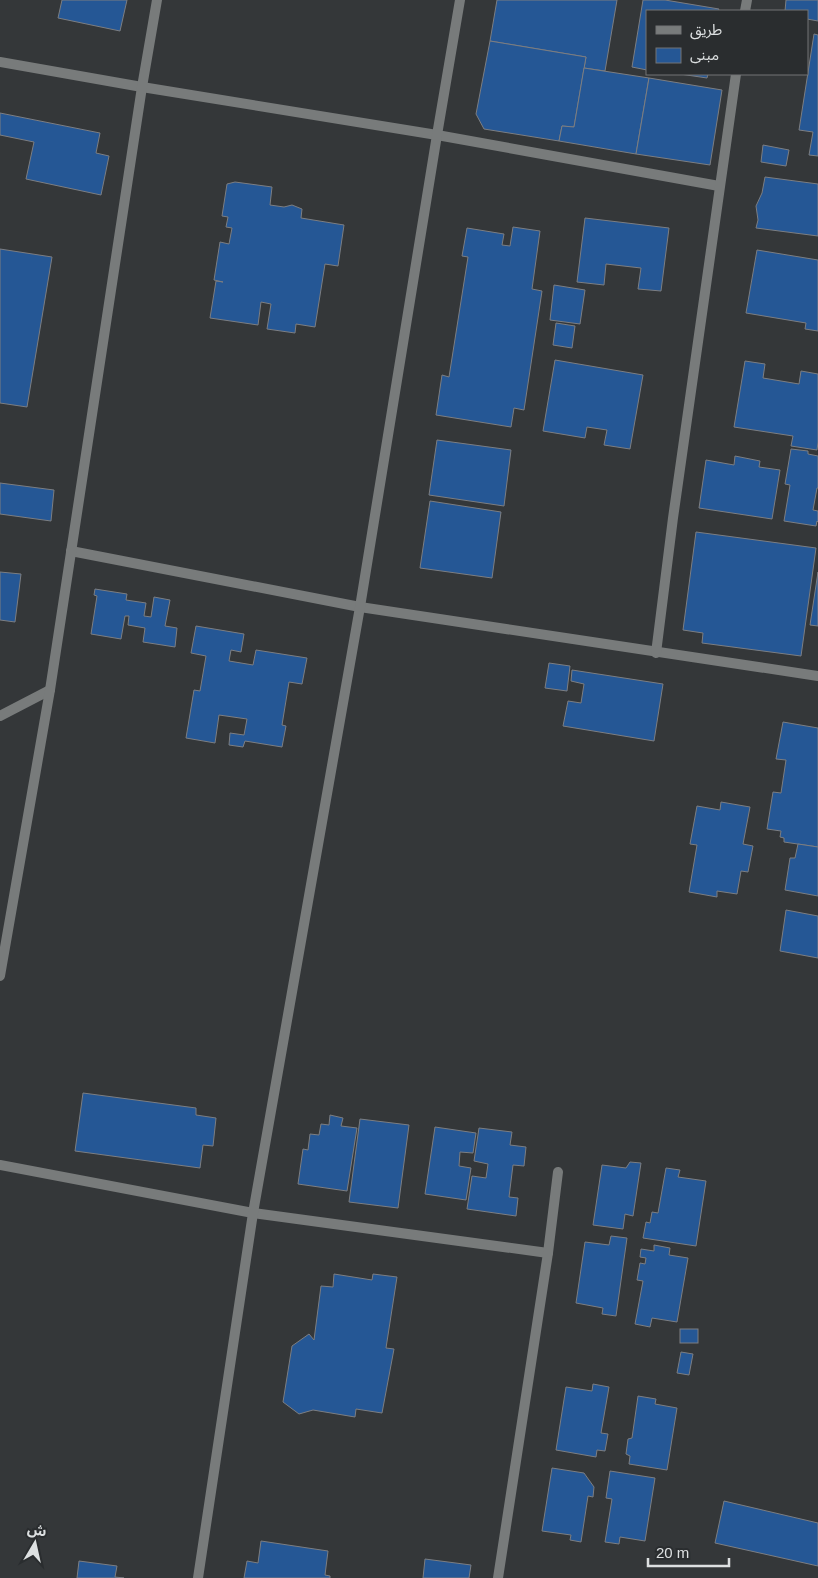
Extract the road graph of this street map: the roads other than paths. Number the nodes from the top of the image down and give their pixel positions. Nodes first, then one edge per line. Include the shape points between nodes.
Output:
1 (158, 0) edge
2 (460, 0) edge
3 (0, 62) edge
4 (736, 75) edge
5 (142, 87) junction
6 (437, 135) junction
7 (719, 186) junction
8 (71, 551) junction
9 (360, 607) junction
10 (656, 653) junction
11 (818, 676) edge
12 (50, 690) junction
13 (0, 716) edge
14 (0, 976) edge
15 (0, 1165) edge
16 (558, 1172) dead end
17 (253, 1213) junction
18 (548, 1253) junction
19 (198, 1578) edge
20 (498, 1578) edge

1 - 5 street
2 - 6 street
3 - 5 street
4 - 7 street
5 - 6 street
5 - 8 street
6 - 7 street
6 - 9 street
7 - 10 street
8 - 9 street
8 - 12 street
9 - 10 street
9 - 17 street
10 - 11 street
12 - 13 street
12 - 14 street
15 - 17 street
16 - 18 street
17 - 18 street
17 - 19 street
18 - 20 street

